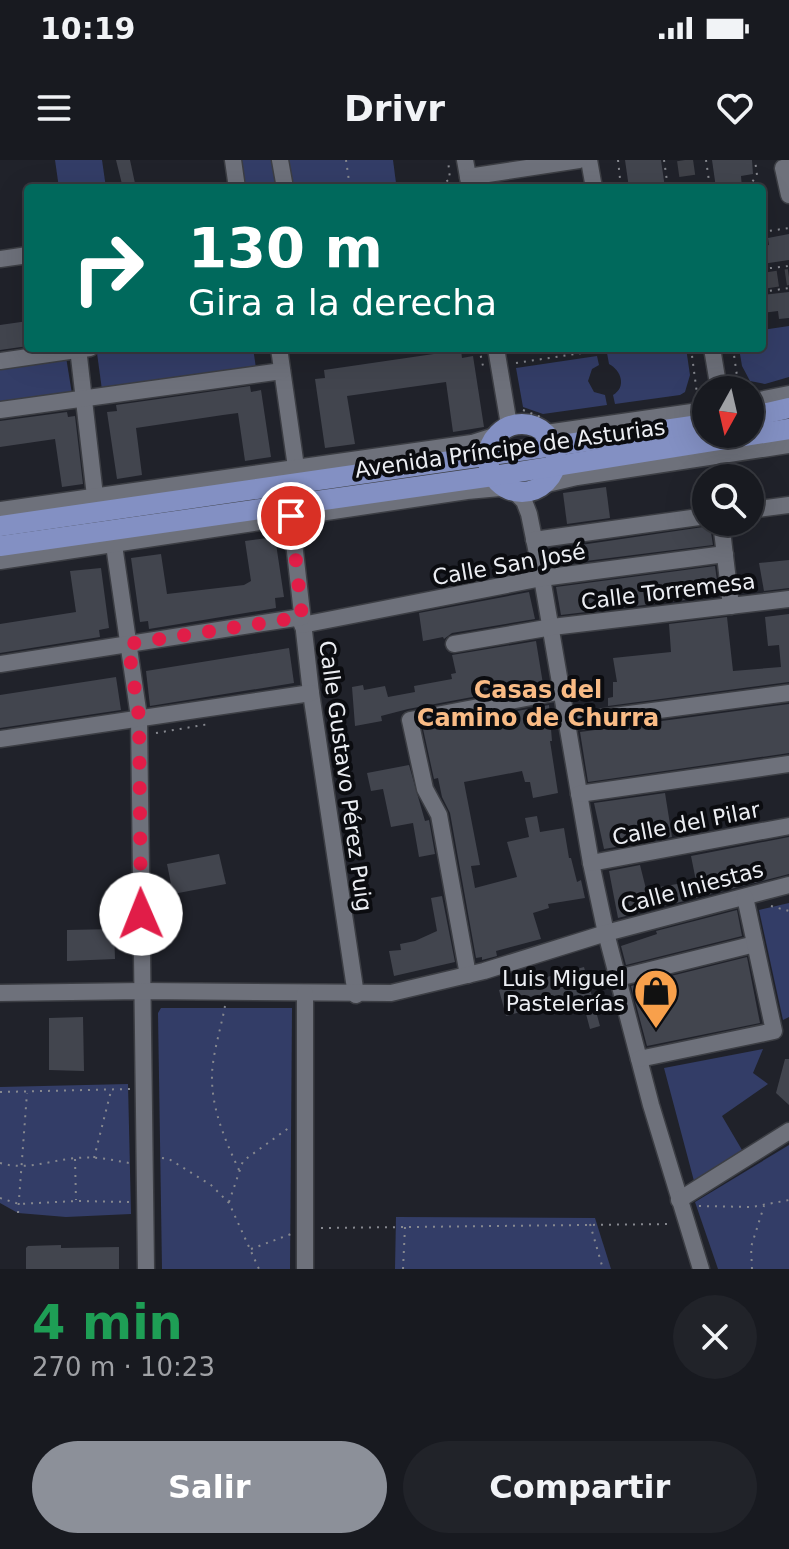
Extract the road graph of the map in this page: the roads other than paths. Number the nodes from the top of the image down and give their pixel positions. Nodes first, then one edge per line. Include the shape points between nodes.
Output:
1 (233, 160) edge
2 (280, 160) edge
3 (579, 160) edge
4 (589, 160) edge
5 (785, 165) edge
6 (468, 175) edge
7 (236, 184) edge
8 (284, 184) edge
9 (593, 184) edge
10 (789, 195) edge
11 (24, 256) edge
12 (0, 259) edge
13 (62, 352) edge
14 (82, 352) edge
15 (284, 352) edge
16 (497, 352) edge
17 (713, 352) edge
18 (0, 361) edge
19 (282, 371) junction
20 (717, 376) edge
21 (789, 394) edge
22 (84, 398) junction
23 (764, 399) edge
24 (789, 408) edge
25 (0, 410) edge
26 (764, 414) edge
27 (692, 417) edge
28 (510, 421) junction
29 (789, 429) edge
30 (552, 441) junction
31 (789, 445) edge
32 (488, 455) junction
33 (296, 467) junction
34 (493, 476) junction
35 (540, 487) junction
36 (513, 491) junction
37 (95, 496) junction
38 (789, 505) edge
39 (764, 508) edge
40 (0, 510) edge
41 (529, 514) junction
42 (291, 516) junction
43 (692, 518) edge
44 (0, 526) edge
45 (723, 536) edge
46 (534, 540) junction
47 (114, 545) junction
48 (0, 546) edge
49 (725, 554) junction
50 (0, 561) edge
51 (542, 578) junction
52 (789, 599) edge
53 (731, 606) junction
54 (302, 621) junction
55 (552, 627) junction
56 (128, 644) junction
57 (454, 644) dead end
58 (0, 664) edge
59 (563, 691) junction
60 (311, 693) junction
61 (789, 693) edge
62 (139, 717) junction
63 (568, 722) junction
64 (0, 739) edge
65 (789, 764) edge
66 (579, 794) junction
67 (789, 826) edge
68 (591, 863) junction
69 (789, 885) edge
70 (745, 897) junction
71 (606, 933) junction
72 (755, 944) junction
73 (468, 975) junction
74 (618, 978) junction
75 (142, 991) junction
76 (0, 993) edge
77 (305, 993) junction
78 (356, 995) junction
79 (639, 1059) junction
80 (789, 1131) edge
81 (682, 1211) junction
82 (146, 1269) edge
83 (305, 1269) edge
84 (701, 1269) edge

1 - 7 street
2 - 8 street
3 - 6 street
4 - 9 street
5 - 10 street
11 - 12 street
13 - 18 street
14 - 22 street
15 - 19 street
16 - 28 street
17 - 20 street
19 - 22 street
19 - 33 street
21 - 23 street
22 - 25 street
22 - 37 street
24 - 26 main road
27 - 30 main road, Avenida Príncipe de Asturias
28 - 30 main road via 537,427
28 - 32 main road
28 - 33 street via 472,443
29 - 30 main road, Avenida Príncipe de Asturias
30 - 32 main road, Avenida Príncipe de Asturias
30 - 34 main road, Avenida Príncipe de Asturias
30 - 35 main road
31 - 35 street
32 - 34 main road
32 - 44 main road, Avenida Príncipe de Asturias
33 - 37 street
34 - 36 main road
34 - 48 main road, Avenida Príncipe de Asturias
35 - 36 main road
35 - 41 street
36 - 41 street
36 - 42 street via 487,489
37 - 40 street
38 - 39 street
41 - 46 street
42 - 47 street
42 - 54 street, Calle Gustavo Pérez Puig
43 - 46 street
45 - 49 street
46 - 51 street
47 - 50 street
47 - 56 street
49 - 51 street, Calle San José
49 - 53 street
51 - 54 street, Calle San José
51 - 55 street
52 - 53 street, Calle Torremesa
53 - 55 street, Calle Torremesa
54 - 56 street, Calle San José
54 - 60 street, Calle Gustavo Pérez Puig
55 - 57 street, Calle Torremesa
55 - 59 street
56 - 58 street, Calle San José
56 - 62 street
59 - 63 street
59 - 73 street via 410,720 425,789 439,815
60 - 62 street
60 - 78 street, Calle Gustavo Pérez Puig
61 - 63 street
62 - 64 street
62 - 75 street
63 - 66 street
65 - 66 street
66 - 68 street
67 - 68 street, Calle del Pilar
68 - 71 street
69 - 70 street, Calle Iniestas
70 - 71 street, Calle Iniestas
70 - 72 street
71 - 73 street, Calle Iniestas
71 - 74 street
72 - 74 street
72 - 79 street via 774,1031
73 - 78 street, Calle Iniestas via 391,993
74 - 79 street
75 - 76 street, Calle Iniestas
75 - 77 street, Calle Iniestas
75 - 82 street
77 - 78 street, Calle Iniestas
77 - 83 street
79 - 81 street
80 - 81 street
81 - 84 street

